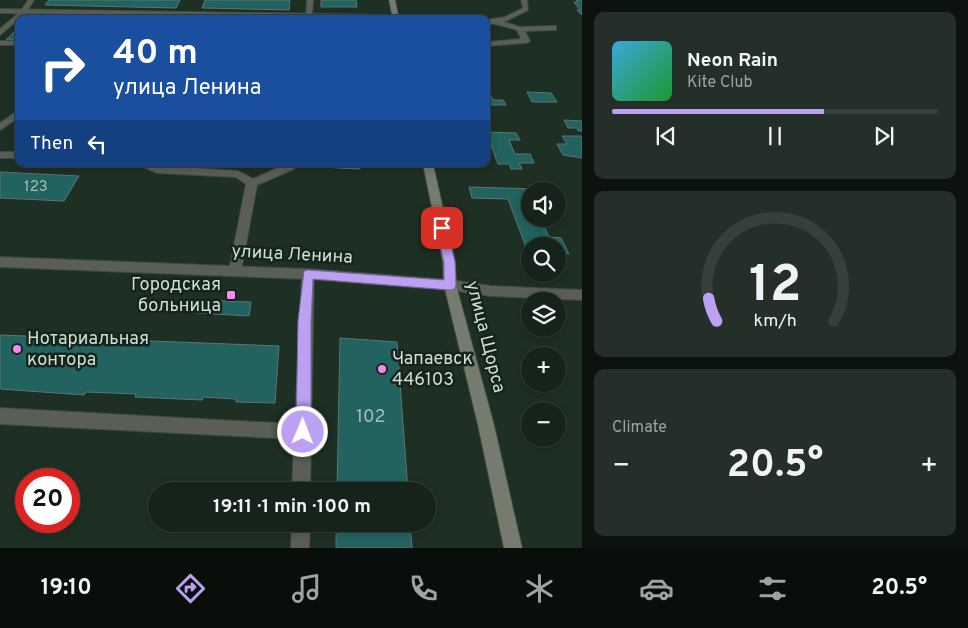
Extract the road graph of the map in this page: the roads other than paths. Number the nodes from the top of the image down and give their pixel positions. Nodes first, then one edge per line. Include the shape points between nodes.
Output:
1 (31, 0) edge
2 (310, 0) edge
3 (392, 0) edge
4 (524, 0) edge
5 (0, 11) edge
6 (24, 12) junction
7 (21, 15) edge
8 (238, 15) edge
9 (309, 15) edge
10 (395, 15) edge
11 (15, 20) edge
12 (490, 22) edge
13 (497, 22) junction
14 (553, 28) dead end
15 (520, 29) junction
16 (0, 33) edge
17 (0, 43) edge
18 (15, 43) edge
19 (490, 44) edge
20 (15, 116) edge
21 (0, 127) edge
22 (0, 155) edge
23 (15, 155) edge
24 (150, 167) edge
25 (290, 167) edge
26 (429, 167) edge
27 (252, 183) junction
28 (0, 262) edge
29 (235, 271) junction
30 (308, 274) junction
31 (450, 285) junction
32 (582, 295) edge
33 (0, 416) edge
34 (303, 432) junction
35 (302, 482) edge
36 (300, 532) edge
37 (300, 548) edge
38 (513, 548) edge

1 - 6 street
2 - 9 street
3 - 10 main road
4 - 13 street via 526,9
5 - 6 street
6 - 7 street
6 - 8 street
11 - 16 street
12 - 13 street
13 - 15 street
14 - 15 street
15 - 19 street via 526,41
17 - 18 street
20 - 21 street
22 - 23 street
24 - 27 street via 238,174
25 - 27 street
26 - 31 main road, улица Щорса via 449,262
27 - 29 street
28 - 29 street, улица Ленина
29 - 30 street, улица Ленина
30 - 31 street, улица Ленина
30 - 34 street
31 - 32 street, улица Ленина via 491,291
31 - 38 main road, улица Щорса
33 - 34 street
34 - 35 street
36 - 37 street

